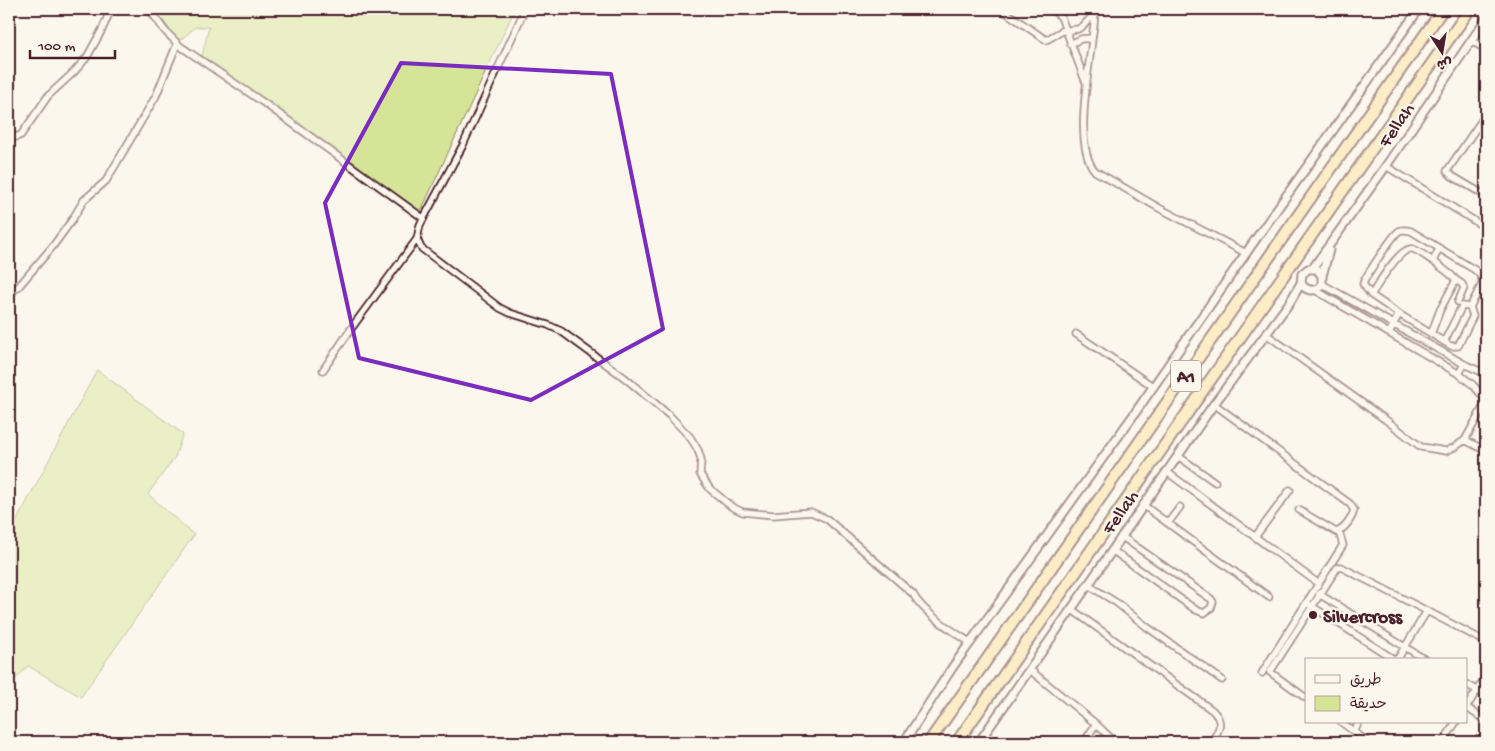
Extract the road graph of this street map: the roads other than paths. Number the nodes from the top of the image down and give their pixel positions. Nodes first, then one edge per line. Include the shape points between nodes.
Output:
1 (111, 9) edge
2 (149, 9) edge
3 (524, 9) edge
4 (1001, 9) edge
5 (1051, 9) edge
6 (1419, 9) edge
7 (1443, 9) edge
8 (1470, 9) edge
9 (1094, 11) edge
10 (1486, 19) edge
11 (1065, 30) junction
12 (1092, 38) junction
13 (1472, 41) junction
14 (177, 44) junction
15 (1070, 44) junction
16 (1486, 50) edge
17 (1087, 85) junction
18 (1486, 114) edge
19 (9, 133) edge
20 (1386, 166) junction
21 (1486, 196) edge
22 (424, 218) junction
23 (1486, 228) edge
24 (417, 240) junction
25 (1330, 247) junction
26 (1439, 249) junction
27 (1246, 253) junction
28 (1433, 261) junction
29 (1313, 268) junction
30 (1322, 276) junction
31 (1456, 280) junction
32 (1301, 283) junction
33 (1322, 284) junction
34 (1312, 290) junction
35 (9, 295) edge
36 (1371, 295) junction
37 (1448, 296) junction
38 (1290, 302) junction
39 (1460, 304) junction
40 (1470, 307) junction
41 (1398, 314) junction
42 (1394, 324) junction
43 (1389, 333) junction
44 (1076, 334) dead end
45 (1266, 334) junction
46 (1431, 334) junction
47 (1444, 342) junction
48 (1464, 364) junction
49 (324, 370) dead end
50 (1459, 374) junction
51 (1486, 374) edge
52 (1154, 387) junction
53 (1486, 401) edge
54 (1214, 404) junction
55 (1465, 440) junction
56 (1486, 451) edge
57 (1178, 456) junction
58 (1167, 472) junction
59 (1214, 482) dead end
60 (1290, 490) dead end
61 (1143, 505) junction
62 (1180, 507) dead end
63 (1299, 510) dead end
64 (1168, 522) junction
65 (1339, 532) junction
66 (1121, 536) junction
67 (1255, 538) junction
68 (1112, 550) junction
69 (1320, 584) junction
70 (1088, 585) junction
71 (1317, 593) junction
72 (1269, 597) dead end
73 (1310, 605) junction
74 (1071, 609) junction
75 (1427, 611) junction
76 (1486, 642) edge
77 (970, 643) junction
78 (1405, 647) junction
79 (1393, 658) edge
80 (1397, 658) edge
81 (1423, 658) edge
82 (1030, 670) junction
83 (1262, 673) dead end
84 (1486, 676) edge
85 (1222, 680) dead end
86 (1468, 685) edge
87 (1477, 690) junction
88 (1486, 696) edge
89 (1305, 697) edge
90 (1468, 705) edge
91 (1468, 709) edge
92 (1486, 721) edge
93 (1096, 724) junction
94 (1344, 724) edge
95 (1359, 724) edge
96 (1455, 724) edge
97 (1354, 732) junction
98 (904, 742) edge
99 (929, 742) edge
100 (957, 742) edge
101 (979, 742) edge
102 (1084, 742) edge
103 (1115, 742) edge
104 (1211, 742) edge
105 (1368, 742) edge
106 (1443, 742) edge

1 - 19 street via 80,66 48,96 21,135
2 - 14 street
3 - 22 street via 463,144
4 - 11 street via 1045,39
5 - 11 street via 1059,15
6 - 27 street
7 - 99 highway, A1
8 - 100 highway, A1
9 - 11 street via 1083,26
9 - 12 street
10 - 13 street, Fellah
11 - 15 street
12 - 15 street
12 - 17 street
13 - 16 street
13 - 20 street, Fellah
14 - 22 street
14 - 35 street via 156,96 106,181 84,200 53,246
15 - 17 street
17 - 27 street via 1084,142 1088,160 1095,171
18 - 21 street via 1447,171
20 - 23 street
20 - 25 street, Fellah
22 - 24 street
24 - 49 street
24 - 77 street via 424,252 490,302 510,313 561,331 624,378 690,437 701,459 700,474 719,498 744,512 773,515 811,512 827,519 913,594 931,614
25 - 29 street, Fellah
25 - 30 street, Fellah
26 - 28 street
26 - 36 street via 1411,231 1400,231 1363,282
26 - 40 street via 1481,276 1482,282
27 - 52 street
28 - 31 street
28 - 36 street via 1415,250 1407,250 1398,257
29 - 30 street
29 - 32 street, Fellah via 1302,274
30 - 33 street, Fellah
31 - 37 street
31 - 39 street via 1464,288
32 - 34 street
32 - 38 street, Fellah
33 - 34 street, Fellah
33 - 42 street
34 - 38 street, Fellah
34 - 43 street
36 - 41 street
37 - 39 street
37 - 46 street
38 - 45 street, Fellah
39 - 40 street
39 - 47 street
40 - 47 street via 1473,316 1460,344 1454,347
41 - 42 street
41 - 46 street
42 - 43 street
42 - 48 street
43 - 50 street
44 - 52 street
45 - 54 street, Fellah
45 - 55 street via 1421,447 1451,450
46 - 47 street
48 - 50 street
48 - 51 street
50 - 53 street
52 - 77 street
53 - 55 street
54 - 57 street, Fellah
54 - 65 street via 1350,504 1353,515
55 - 56 street
57 - 58 street, Fellah
57 - 59 street
58 - 61 street, Fellah
58 - 67 street
60 - 67 street
61 - 64 street
61 - 66 street, Fellah
62 - 64 street
63 - 65 street
64 - 72 street
65 - 69 street via 1343,545
66 - 68 street, Fellah
66 - 68 street via 1211,599 1210,608 1204,613 1196,610
67 - 69 street
68 - 70 street, Fellah
69 - 71 street
70 - 74 street, Fellah
70 - 85 street
71 - 73 street
71 - 75 street via 1337,568 1342,567
71 - 78 street
73 - 79 street
73 - 83 street
73 - 89 street via 1270,672
74 - 82 street, Fellah
74 - 104 street via 1212,710 1220,721
75 - 76 street
75 - 78 street
77 - 98 street
78 - 80 street
78 - 81 street
82 - 93 street
82 - 101 street, Fellah
84 - 87 street
86 - 87 street
87 - 88 street
87 - 90 street
91 - 92 street
93 - 102 street
93 - 103 street
94 - 97 street
95 - 97 street
96 - 106 street
97 - 105 street

